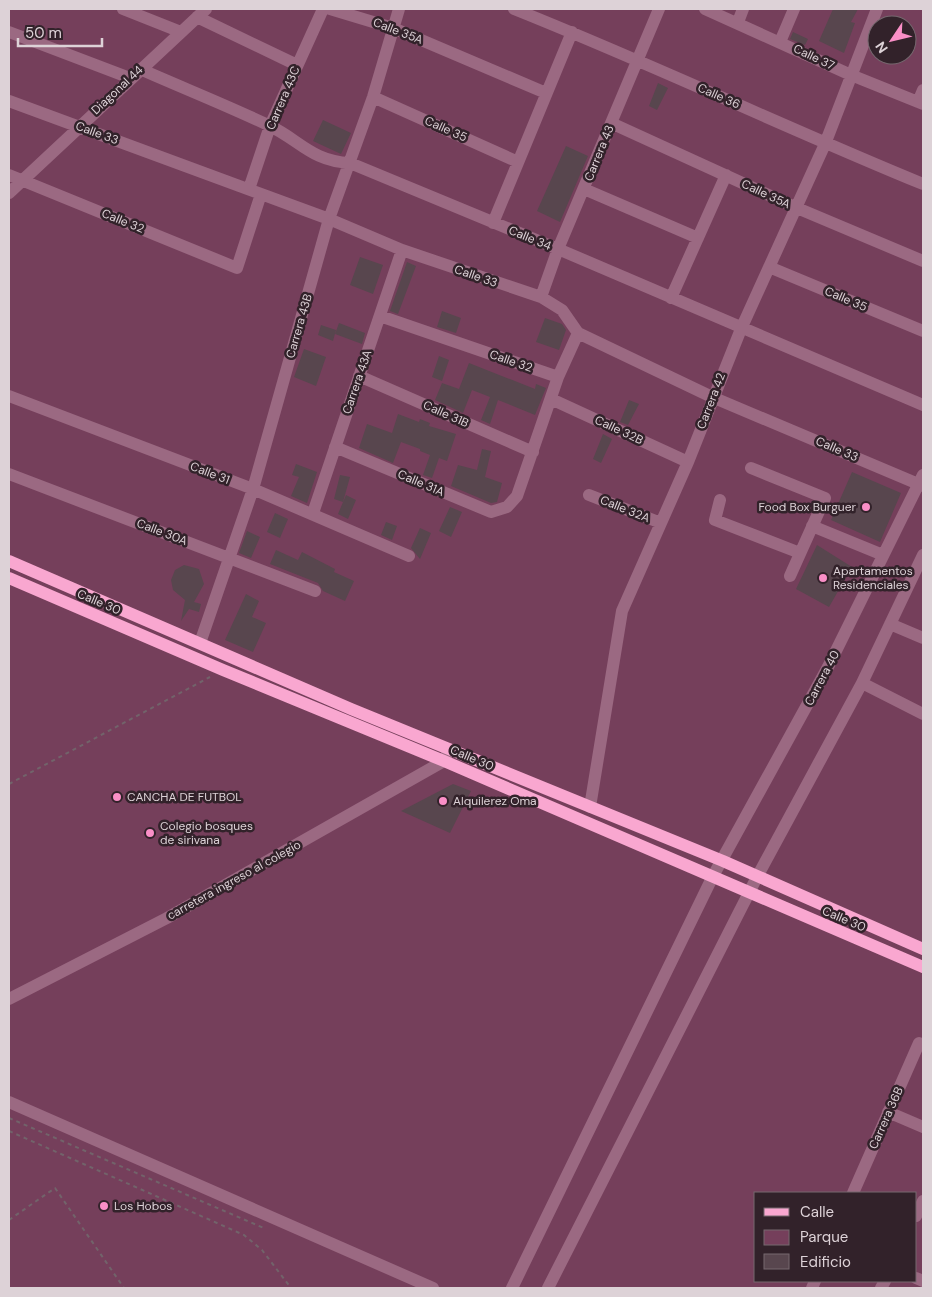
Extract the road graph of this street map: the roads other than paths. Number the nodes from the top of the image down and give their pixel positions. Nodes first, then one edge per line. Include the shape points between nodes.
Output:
1 (123, 9) edge
2 (323, 9) edge
3 (330, 9) edge
4 (399, 9) edge
5 (514, 9) edge
6 (660, 9) edge
7 (705, 9) edge
8 (743, 9) edge
9 (794, 9) edge
10 (877, 9) edge
11 (201, 13) edge
12 (738, 22) junction
13 (393, 28) junction
14 (9, 32) edge
15 (181, 32) junction
16 (572, 32) junction
17 (780, 42) junction
18 (638, 59) junction
19 (297, 64) junction
20 (140, 69) junction
21 (851, 75) junction
22 (130, 78) junction
23 (546, 93) junction
24 (374, 97) junction
25 (922, 99) edge
26 (9, 101) edge
27 (611, 123) junction
28 (78, 126) junction
29 (270, 126) junction
30 (825, 144) junction
31 (518, 162) junction
32 (350, 163) junction
33 (9, 175) edge
34 (726, 175) junction
35 (22, 180) junction
36 (923, 184) edge
37 (584, 190) junction
38 (255, 191) junction
39 (9, 193) edge
40 (797, 208) junction
41 (329, 219) junction
42 (493, 223) junction
43 (698, 238) junction
44 (558, 249) junction
45 (402, 250) junction
46 (923, 261) edge
47 (770, 267) junction
48 (237, 268) joint
49 (541, 297) junction
50 (671, 298) junction
51 (380, 316) junction
52 (741, 329) junction
53 (923, 331) edge
54 (578, 333) junction
55 (359, 376) junction
56 (558, 377) junction
57 (9, 396) edge
58 (712, 397) junction
59 (551, 399) junction
60 (923, 405) edge
61 (335, 448) junction
62 (533, 452) junction
63 (688, 462) junction
64 (751, 468) dead end
65 (9, 474) edge
66 (922, 481) edge
67 (253, 489) junction
68 (589, 495) dead end
69 (720, 500) dead end
70 (313, 513) junction
71 (661, 524) junction
72 (812, 526) junction
73 (800, 553) junction
74 (409, 556) dead end
75 (883, 556) junction
76 (229, 557) junction
77 (9, 561) edge
78 (922, 561) edge
79 (790, 576) dead end
80 (9, 578) edge
81 (316, 591) dead end
82 (890, 624) junction
83 (923, 638) edge
84 (200, 643) junction
85 (862, 683) junction
86 (923, 714) edge
87 (447, 755) junction
88 (590, 807) junction
89 (723, 861) junction
90 (713, 876) junction
91 (757, 877) junction
92 (749, 893) junction
93 (923, 949) edge
94 (923, 967) edge
95 (9, 999) edge
96 (921, 1044) edge
97 (9, 1102) edge
98 (888, 1112) junction
99 (923, 1127) edge
100 (853, 1192) edge
101 (923, 1201) edge
102 (917, 1214) edge
103 (433, 1288) edge
104 (512, 1288) edge
105 (548, 1288) edge

1 - 15 street
2 - 19 street, Carrera 43C
3 - 13 street, Calle 35A
4 - 13 street, Carrera 43B
5 - 16 street, Calle 36
6 - 18 street, Carrera 43
7 - 12 street, Calle 37
8 - 12 street
9 - 17 street
10 - 21 street, Carrera 42
11 - 15 street, Diagonal 44
11 - 19 street
12 - 17 street, Calle 37
13 - 23 street, Calle 35A
13 - 24 street, Carrera 43B
14 - 22 street
15 - 20 street, Diagonal 44
16 - 18 street, Calle 36
16 - 23 street
17 - 21 street, Calle 37
18 - 27 street, Carrera 43
18 - 30 street, Calle 36
19 - 29 street, Carrera 43C
20 - 22 street, Diagonal 44
20 - 29 street, Calle 34
21 - 25 street, Calle 37
21 - 30 street, Carrera 42
22 - 28 street, Diagonal 44
23 - 31 street
24 - 31 street, Calle 35
24 - 32 street, Carrera 43B
26 - 28 street, Calle 33
27 - 34 street, Calle 35A
27 - 37 street, Carrera 43
28 - 35 street, Diagonal 44
28 - 38 street, Calle 33
29 - 32 street, Calle 34 via 311,153 332,162
29 - 38 street, Carrera 43C
30 - 36 street, Calle 36
30 - 40 street, Carrera 42
31 - 42 street
32 - 41 street, Carrera 43B
32 - 42 street, Calle 34
33 - 35 street, Calle 32
34 - 40 street, Calle 35A
34 - 43 street
35 - 39 street, Diagonal 44
35 - 48 street, Calle 32
37 - 43 street
37 - 44 street, Carrera 43
38 - 41 street, Calle 33
38 - 48 street, Carrera 43C
40 - 46 street, Calle 35A
40 - 47 street, Carrera 42
41 - 45 street, Calle 33
41 - 67 street, Carrera 43B
42 - 44 street, Calle 34
43 - 50 street
44 - 49 street, Carrera 43
44 - 50 street, Calle 34
45 - 49 street, Calle 33
45 - 51 street, Carrera 43A
47 - 52 street, Carrera 42
47 - 53 street, Calle 35
49 - 54 street, Calle 33 via 562,310
50 - 52 street, Calle 34
51 - 55 street, Carrera 43A
51 - 56 street, Calle 32
52 - 58 street, Carrera 42
52 - 60 street, Calle 34
54 - 56 street
54 - 58 street, Calle 33
55 - 61 street, Carrera 43A
55 - 62 street, Calle 31B
56 - 59 street
57 - 67 street, Calle 31
58 - 63 street, Carrera 42
58 - 66 street, Calle 33
59 - 62 street
59 - 63 street, Calle 32B
61 - 62 street, Calle 31A via 491,512 507,507 517,496
61 - 70 street, Carrera 43A
63 - 71 street, Carrera 42
64 - 72 street via 825,498
65 - 76 street, Calle 30A
66 - 75 street, Carrera 40
67 - 70 street, Calle 31
67 - 76 street, Carrera 43B
68 - 71 street, Calle 32A
69 - 73 street via 715,520
70 - 74 street, Calle 31
71 - 88 street, Carrera 42 via 622,611
72 - 73 street
72 - 75 street
73 - 79 street
75 - 89 street, Carrera 40 via 828,667
76 - 81 street, Calle 30A
76 - 84 street, Carrera 43B
77 - 84 main road, Calle 30
78 - 82 street
80 - 87 main road, Calle 30 via 223,670
82 - 83 street
82 - 85 street
84 - 87 main road, Calle 30
85 - 86 street
85 - 91 street
87 - 88 main road, Calle 30
87 - 90 main road, Calle 30
87 - 95 street, carretera ingreso al colegio via 167,918
88 - 89 main road, Calle 30
89 - 90 street, Carrera 40
89 - 91 main road, Calle 30
90 - 92 main road, Calle 30
90 - 104 street, Carrera 40
91 - 92 street
91 - 93 main road, Calle 30
92 - 94 main road, Calle 30
92 - 105 street
96 - 98 street, Carrera 36B
97 - 103 street
98 - 99 street
98 - 100 street, Carrera 36B
101 - 102 street

